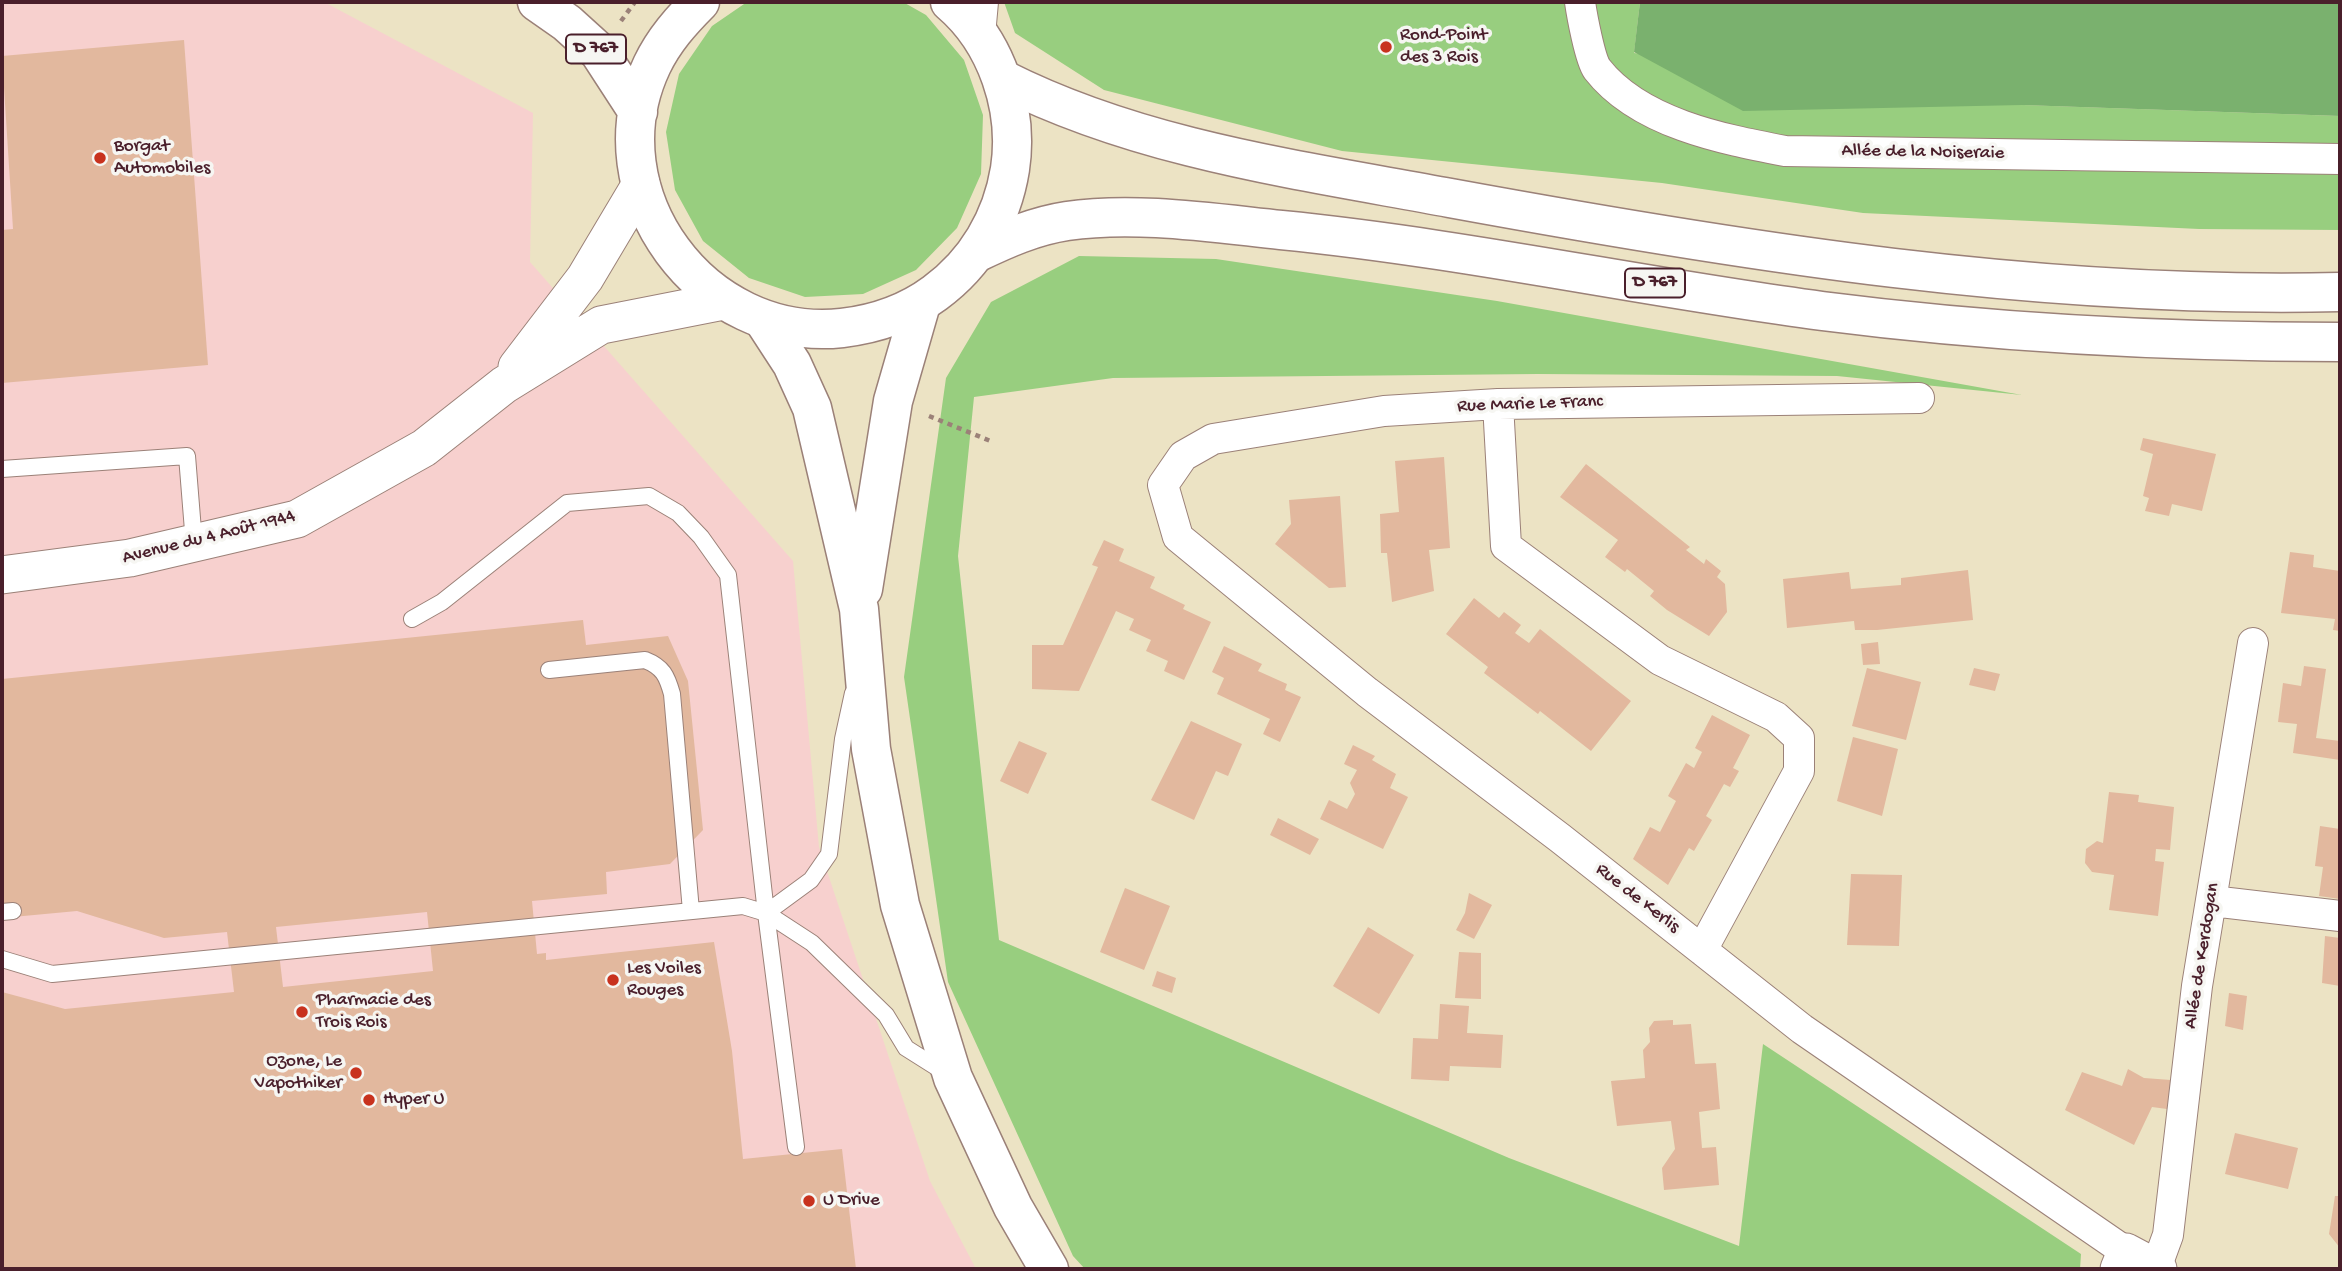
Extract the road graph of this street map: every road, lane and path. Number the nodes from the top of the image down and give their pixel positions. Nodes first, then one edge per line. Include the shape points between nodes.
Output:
1 (537, 2) edge
2 (700, 2) edge
3 (950, 2) edge
4 (1580, 2) edge
5 (982, 19) edge
6 (1002, 79) junction
7 (638, 112) junction
8 (2340, 159) edge
9 (641, 184) junction
10 (976, 253) junction
11 (2340, 292) edge
12 (723, 301) junction
13 (921, 304) junction
14 (764, 321) junction
15 (2340, 342) edge
16 (504, 385) junction
17 (1919, 398) dead end
18 (892, 401) junction
19 (1498, 404) junction
20 (993, 442) dead end
21 (2, 469) edge
22 (1163, 485) joint
23 (194, 545) junction
24 (2, 575) edge
25 (859, 609) junction
26 (412, 619) dead end
27 (2253, 643) dead end
28 (863, 650) junction
29 (549, 670) dead end
30 (2212, 901) junction
31 (691, 911) junction
32 (766, 914) junction
33 (2340, 916) edge
34 (1702, 950) junction
35 (2, 959) edge
36 (953, 1078) junction
37 (796, 1147) dead end
38 (2140, 1265) edge
39 (1049, 1269) edge

1 - 7 main road, D 767 via 599,52
2 - 7 main road via 677,24 652,66
3 - 5 main road
4 - 8 street, Allée de la Noiseraie via 1596,68 1644,110 1723,139 1785,151
5 - 6 main road
6 - 10 main road via 1011,118 1007,189
6 - 11 main road via 1078,114 1251,161 1797,257 2081,288
7 - 9 main road
9 - 12 main road via 658,230 686,270
9 - 16 street, Avenue du 4 Août 1944 via 585,278
10 - 13 main road via 951,281
10 - 15 main road, D 767 via 1019,232 1068,221 1157,218 1368,239 1818,310 1965,328 2108,338
12 - 14 main road
12 - 16 street, Avenue du 4 Août 1944 via 601,325
13 - 14 main road via 871,324 817,331
13 - 18 main road
14 - 25 main road via 792,364 812,408
16 - 23 street, Avenue du 4 Août 1944 via 424,448 297,519
17 - 19 street, Rue Marie Le Franc
18 - 20 path
18 - 25 main road
19 - 22 street, Rue Marie Le Franc via 1384,411 1213,439 1183,456
19 - 34 street via 1506,546 1660,660 1776,717 1798,738 1799,771
21 - 23 lane via 187,456
22 - 34 street, Rue de Kerlis via 1178,537 1367,692
23 - 24 street, Avenue du 4 Août 1944
25 - 28 main road
26 - 32 lane via 442,602 567,503 649,496 678,513 702,537 728,575
27 - 30 street, Allée de Kerdogan
28 - 32 lane via 843,739 829,854 811,880
28 - 36 main road via 871,749 900,905
29 - 31 lane via 645,660 667,675
30 - 33 street
30 - 38 street, Allée de Kerdogan via 2168,1235
31 - 32 lane via 743,906
31 - 35 lane via 52,974
32 - 36 lane via 812,943 886,1015 906,1048
32 - 37 lane
34 - 38 street, Rue de Kerlis via 1802,1029
36 - 39 main road via 1013,1207

